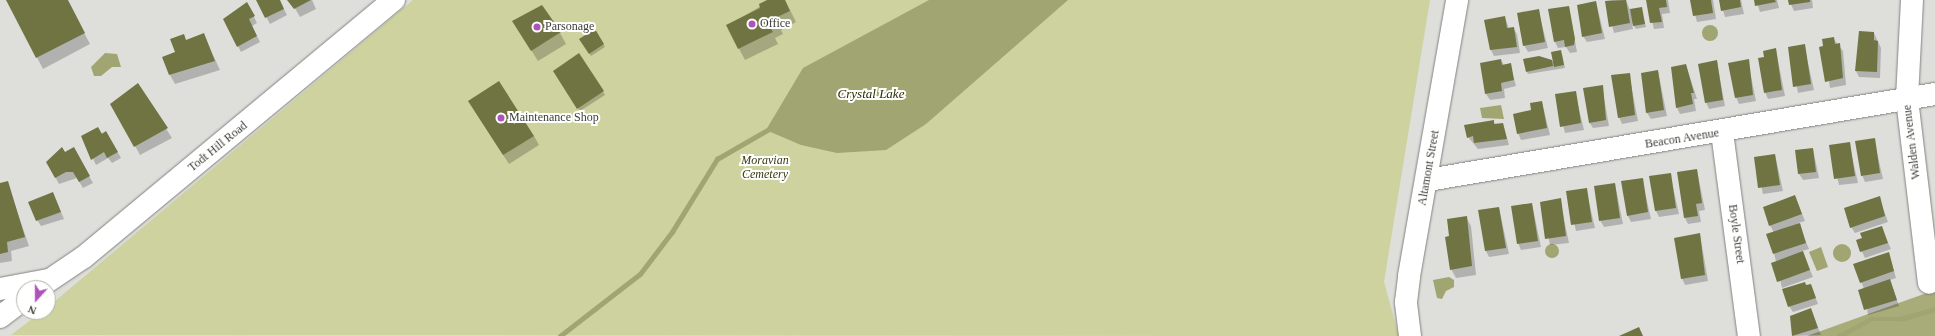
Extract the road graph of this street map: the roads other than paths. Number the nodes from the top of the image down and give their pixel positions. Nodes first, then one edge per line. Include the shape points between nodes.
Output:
1 (394, 0) edge
2 (1457, 0) edge
3 (1912, 0) edge
4 (1935, 94) edge
5 (1907, 99) junction
6 (1722, 132) junction
7 (1428, 180) junction
8 (49, 280) edge
9 (1929, 283) dead end
10 (16, 287) edge
11 (0, 289) edge
12 (16, 305) edge
13 (0, 317) edge
14 (1410, 336) edge
15 (1749, 336) edge

1 - 8 street, Todt Hill Road via 84,257
2 - 7 street, Altamont Street
3 - 5 street, Walden Avenue
4 - 5 street, Beacon Avenue
5 - 6 street, Beacon Avenue
5 - 9 street, Walden Avenue
6 - 7 street, Beacon Avenue
6 - 15 street, Boyle Street
7 - 14 street, Altamont Street via 1409,276 1406,302
10 - 11 street
12 - 13 street

